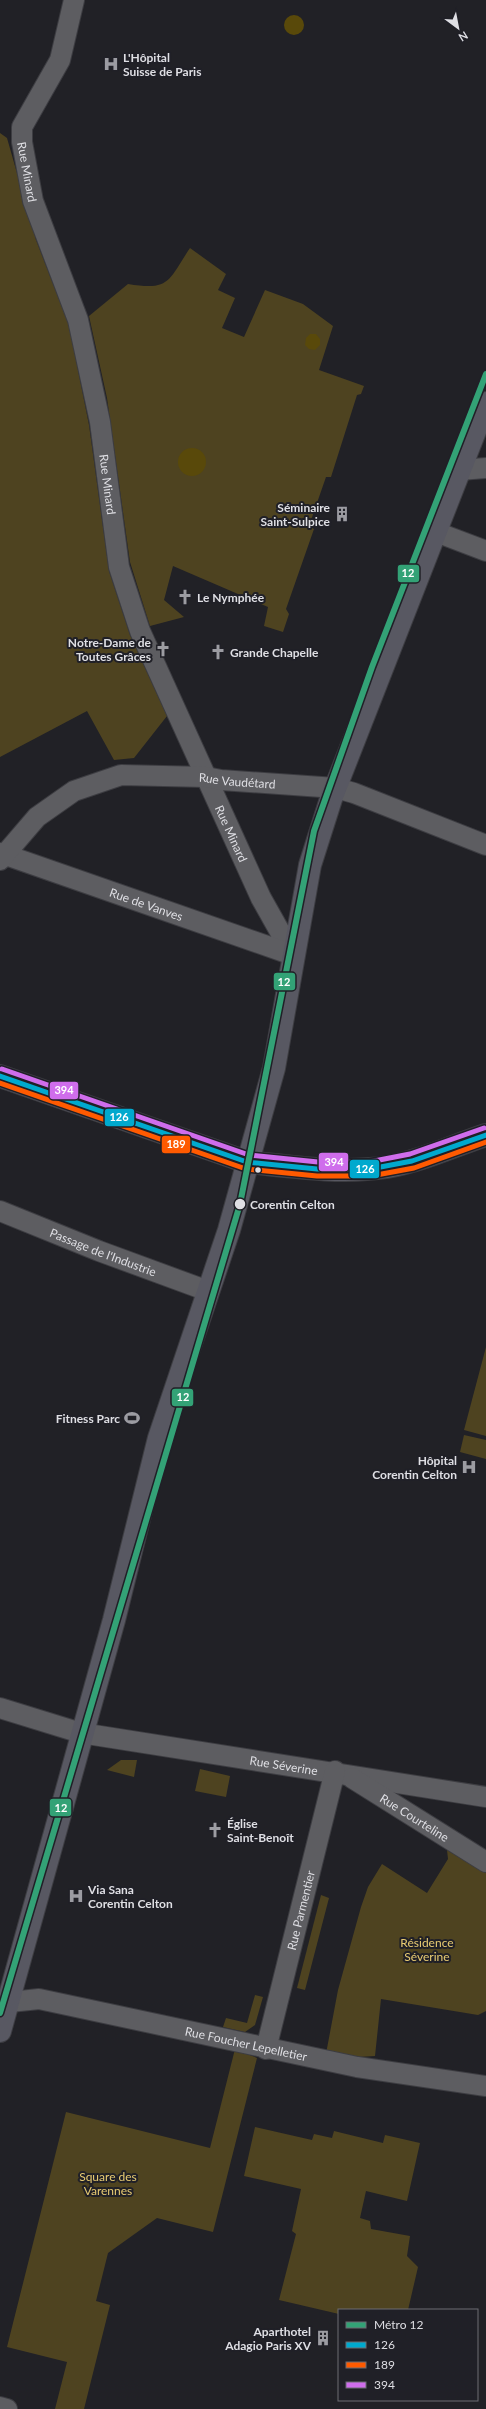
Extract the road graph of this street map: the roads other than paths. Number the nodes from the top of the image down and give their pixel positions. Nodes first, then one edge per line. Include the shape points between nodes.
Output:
1 (74, 0) edge
2 (486, 403) edge
3 (486, 468) edge
4 (460, 470) junction
5 (436, 532) junction
6 (486, 551) edge
7 (206, 777) junction
8 (336, 788) junction
9 (486, 845) edge
10 (1, 856) edge
11 (293, 955) junction
12 (0, 1076) edge
13 (486, 1135) edge
14 (247, 1162) junction
15 (0, 1211) edge
16 (208, 1290) junction
17 (0, 1708) edge
18 (81, 1732) junction
19 (340, 1772) junction
20 (486, 1797) edge
21 (486, 1862) edge
22 (4, 2003) edge
23 (0, 2031) edge
24 (266, 2049) junction
25 (486, 2086) edge
26 (0, 2407) edge
27 (7, 2409) edge

1 - 7 street, Rue Minard via 60,60 22,127 22,142 33,201 78,320 100,422 119,567 140,631
2 - 4 main road
3 - 4 street
4 - 5 main road
5 - 6 street
5 - 8 main road
7 - 8 street, Rue Vaudétard
7 - 10 street, Rue Vaudétard via 121,775 74,791 37,817
7 - 11 street, Rue Minard via 261,898
8 - 9 street, Rue Vaudétard via 354,792
8 - 11 main road via 310,865
10 - 11 street, Rue de Vanves
11 - 14 main road via 274,1068
12 - 14 main road
13 - 14 main road via 413,1162 369,1169
14 - 16 main road via 229,1230
15 - 16 street, Passage de l'Industrie via 99,1251
16 - 18 main road via 159,1438 114,1620
17 - 18 street, Rue Séverine
18 - 19 street, Rue Séverine
18 - 22 main road
19 - 20 street, Rue Séverine
19 - 21 street, Rue Courteline
19 - 24 street, Rue Parmentier
22 - 23 main road
22 - 24 street, Rue Foucher Lepelletier via 39,1999
24 - 25 street, Rue Foucher Lepelletier via 357,2067
26 - 27 street

